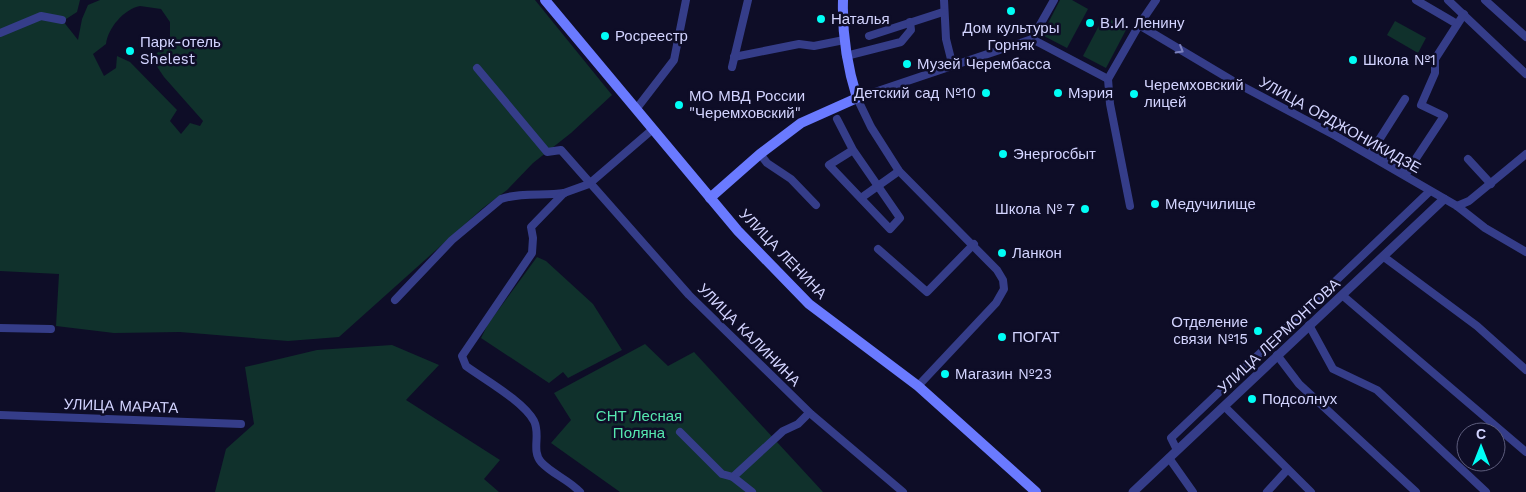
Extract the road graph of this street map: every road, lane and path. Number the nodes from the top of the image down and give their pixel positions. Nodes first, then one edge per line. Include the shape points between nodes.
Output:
1 (546, 0) edge
2 (686, 0) edge
3 (748, 0) edge
4 (843, 0) edge
5 (944, 0) edge
6 (1054, 0) edge
7 (1156, 0) edge
8 (1416, 0) edge
9 (1448, 0) edge
10 (1485, 0) edge
11 (943, 12) junction
12 (1464, 14) junction
13 (62, 20) dead end
14 (910, 22) junction
15 (1138, 24) junction
16 (1457, 24) junction
17 (0, 33) edge
18 (869, 36) dead end
19 (1526, 37) edge
20 (1032, 39) junction
21 (844, 40) junction
22 (846, 56) junction
23 (734, 57) junction
24 (732, 67) dead end
25 (953, 67) junction
26 (477, 68) dead end
27 (1526, 74) edge
28 (1108, 79) junction
29 (857, 98) junction
30 (1405, 99) dead end
31 (636, 108) junction
32 (837, 119) dead end
33 (653, 129) junction
34 (853, 150) junction
35 (760, 154) junction
36 (1526, 154) edge
37 (1468, 159) dead end
38 (899, 171) junction
39 (1406, 173) junction
40 (589, 184) junction
41 (1491, 184) junction
42 (878, 186) junction
43 (1430, 191) junction
44 (564, 193) junction
45 (710, 198) junction
46 (861, 198) junction
47 (1444, 199) junction
48 (816, 205) dead end
49 (1130, 206) dead end
50 (1457, 206) junction
51 (974, 244) junction
52 (878, 249) dead end
53 (1526, 252) edge
54 (1384, 257) junction
55 (1342, 295) junction
56 (395, 300) dead end
57 (1310, 325) junction
58 (0, 328) edge
59 (51, 329) dead end
60 (1278, 355) junction
61 (1526, 370) edge
62 (918, 386) junction
63 (1225, 407) junction
64 (809, 413) junction
65 (0, 415) edge
66 (241, 424) dead end
67 (680, 432) dead end
68 (1178, 450) junction
69 (1526, 452) edge
70 (1169, 458) junction
71 (1287, 470) junction
72 (733, 477) junction
73 (580, 492) edge
74 (752, 492) edge
75 (903, 492) edge
76 (1036, 492) edge
77 (1133, 492) edge
78 (1193, 492) edge
79 (1267, 492) edge
80 (1312, 492) edge
81 (1416, 492) edge
82 (1486, 492) edge

1 - 31 main road, УЛИЦА ЛЕНИНА
2 - 31 street via 674,60
3 - 23 street
4 - 21 main road
5 - 11 street
6 - 20 street
7 - 15 street
8 - 16 street
9 - 12 street
10 - 19 street
11 - 14 street
11 - 25 street
12 - 16 street
12 - 27 street
13 - 17 street via 41,16
14 - 18 street
14 - 22 street via 911,30 901,42
15 - 28 street
15 -> 39 street, УЛИЦА ОРДЖОНИКИДЗЕ via 1247,89
16 - 39 street via 1435,59 1435,73 1421,105 1444,116
20 - 25 street
20 - 28 street
21 - 22 main road
21 - 23 street via 814,46 799,44
22 - 29 main road
23 - 24 street
25 - 29 street
26 - 40 street, УЛИЦА КАЛИНИНА via 547,152 561,150
28 - 49 street
29 - 35 main road via 801,123
29 - 38 street via 871,128
30 - 39 street via 1372,151
31 - 33 main road, УЛИЦА ЛЕНИНА
32 - 34 street
33 - 40 street
33 - 45 main road, УЛИЦА ЛЕНИНА
34 - 42 street
34 - 46 street via 829,165
35 - 45 main road
35 - 48 street
36 - 41 street
37 - 41 street
38 - 42 street
38 - 51 street
39 - 43 street, УЛИЦА ОРДЖОНИКИДЗЕ
40 - 44 street
40 - 64 street, УЛИЦА КАЛИНИНА via 689,295
41 - 50 street
42 - 46 street
42 - 46 street via 900,218 890,229
43 - 47 street, УЛИЦА ОРДЖОНИКИДЗЕ
43 - 68 street via 1170,438
44 - 56 street via 501,199 452,240
44 - 73 street via 531,228 532,253 462,356 466,366 525,409 536,427 536,453 542,462
45 - 62 main road, УЛИЦА ЛЕНИНА via 809,304
47 - 50 street, УЛИЦА ОРДЖОНИКИДЗЕ
47 - 54 street, УЛИЦА ЛЕРМОНТОВА
50 - 53 street, УЛИЦА ОРДЖОНИКИДЗЕ via 1485,228
51 - 52 street via 928,292
51 - 62 street via 997,270 1004,290 996,303
54 - 55 street, УЛИЦА ЛЕРМОНТОВА
54 - 61 street via 1477,326
55 - 57 street, УЛИЦА ЛЕРМОНТОВА
55 - 69 street
57 - 60 street, УЛИЦА ЛЕРМОНТОВА
57 - 82 street via 1333,369 1377,390
58 - 59 street
60 - 63 street, УЛИЦА ЛЕРМОНТОВА
60 - 81 street via 1299,384
62 - 76 main road, УЛИЦА ЛЕНИНА
63 - 68 street, УЛИЦА ЛЕРМОНТОВА
63 - 71 street
64 - 72 street via 798,424 783,431
64 - 75 street, УЛИЦА КАЛИНИНА
65 - 66 street, УЛИЦА МАРАТА
67 - 72 street via 722,474
68 - 70 street, УЛИЦА ЛЕРМОНТОВА
70 - 77 street, УЛИЦА ЛЕРМОНТОВА
70 - 78 street
71 - 79 street
71 - 80 street
72 - 74 street

